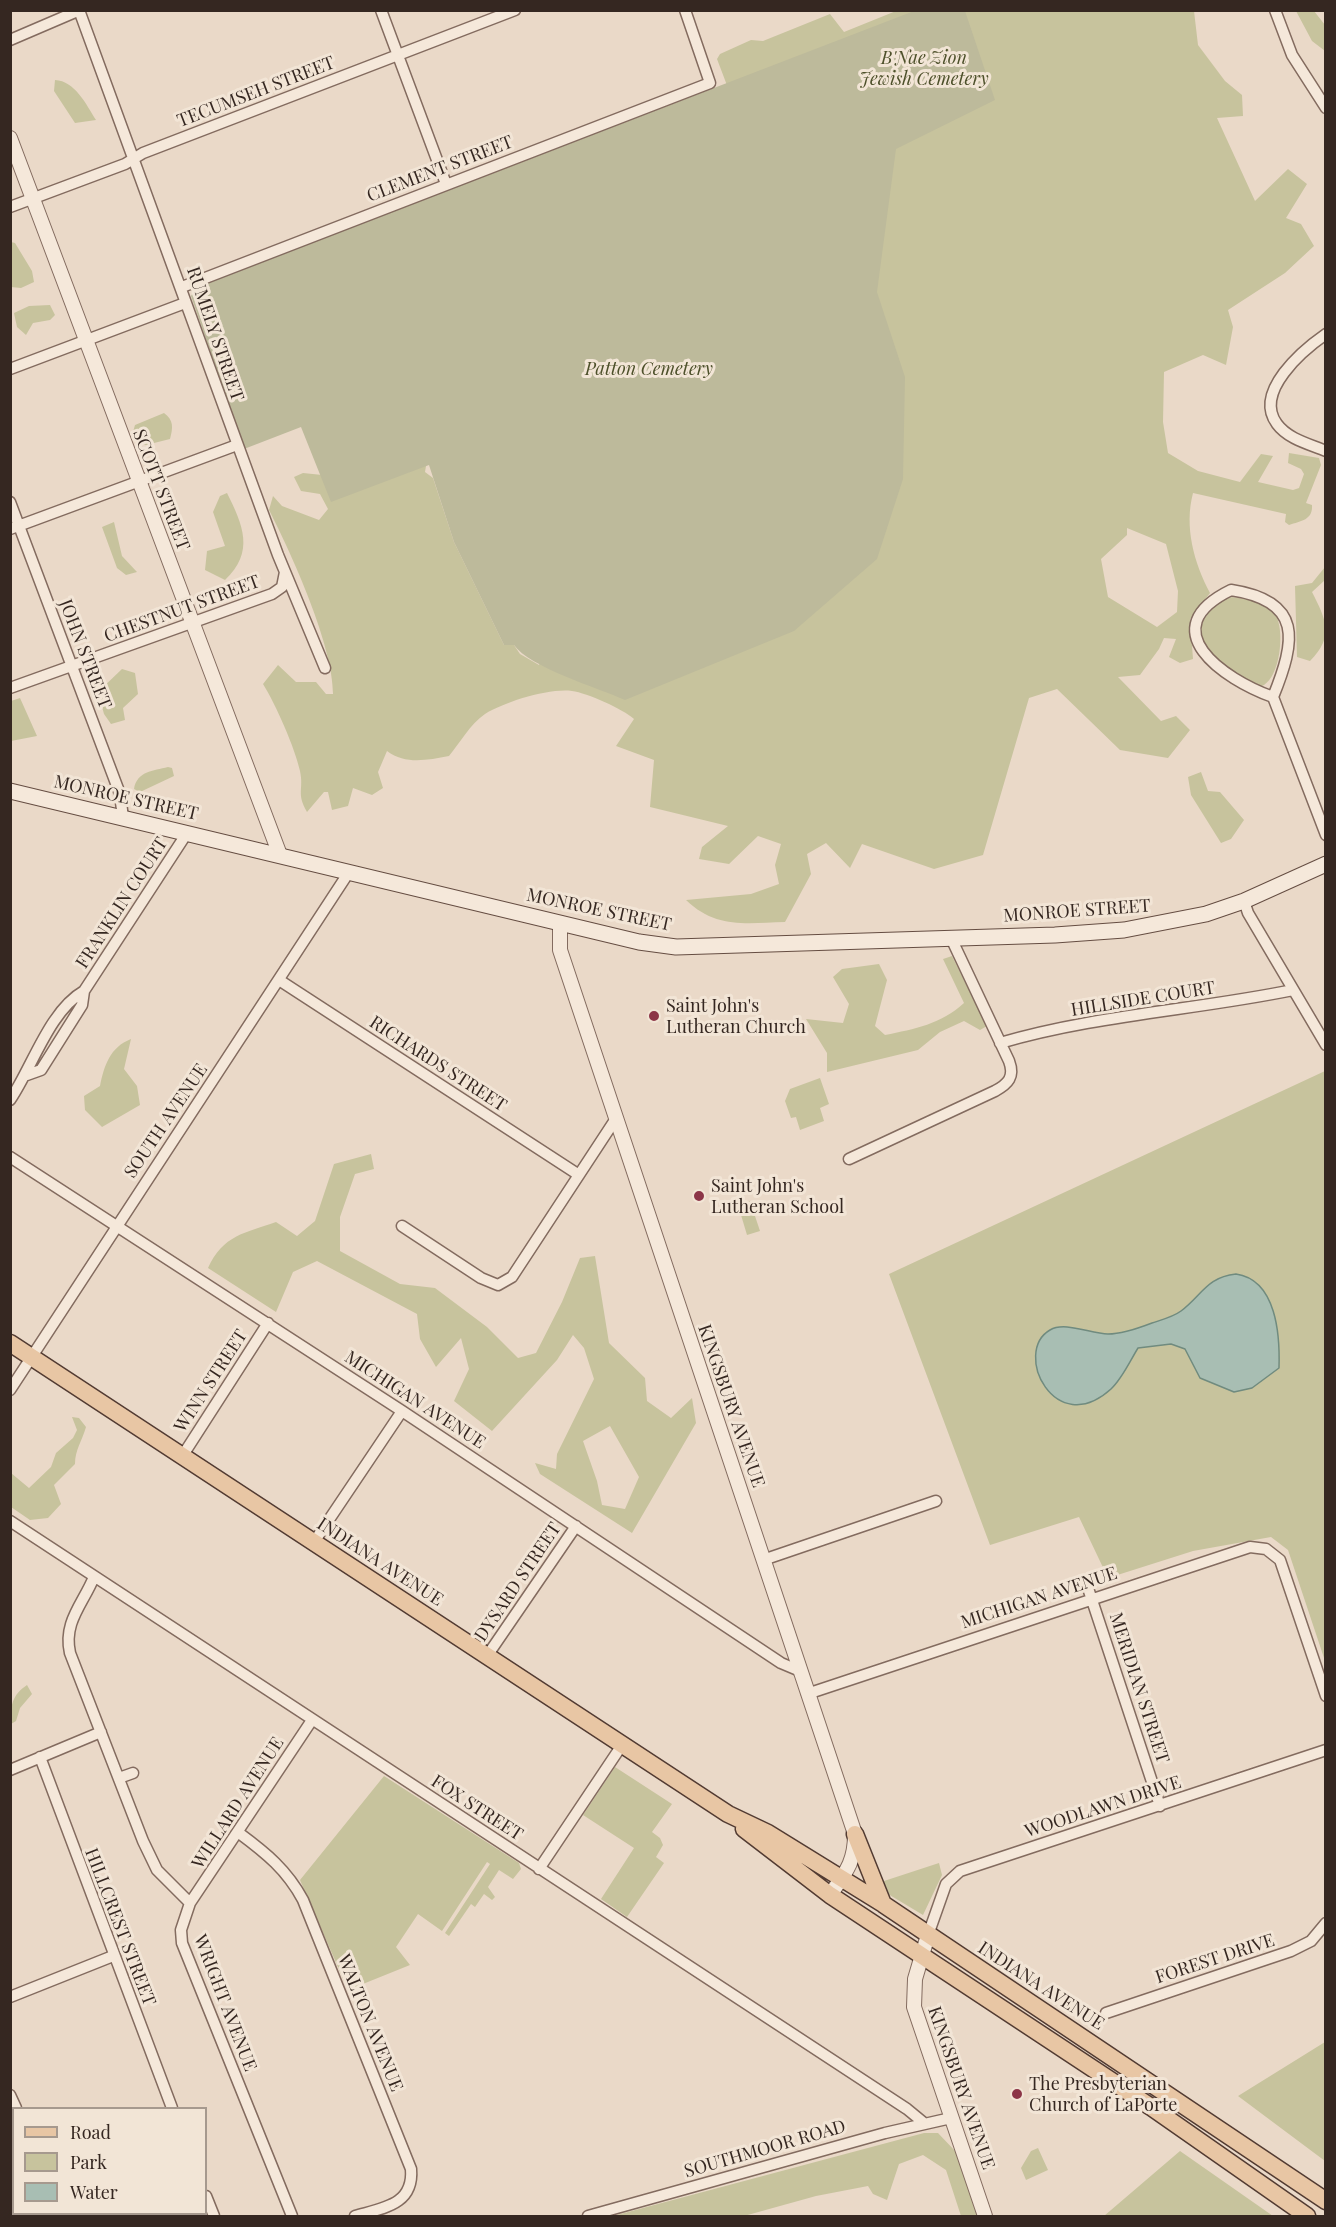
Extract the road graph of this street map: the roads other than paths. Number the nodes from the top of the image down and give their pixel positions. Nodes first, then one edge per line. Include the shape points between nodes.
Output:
1 (381, 10) edge
2 (515, 10) edge
3 (685, 10) edge
4 (1275, 10) edge
5 (79, 11) edge
6 (10, 40) edge
7 (398, 55) junction
8 (1326, 108) edge
9 (10, 138) edge
10 (134, 158) junction
11 (446, 184) junction
12 (33, 199) junction
13 (10, 207) edge
14 (182, 287) junction
15 (185, 303) junction
16 (1326, 334) edge
17 (86, 340) junction
18 (10, 369) edge
19 (237, 445) junction
20 (1326, 451) edge
21 (139, 481) junction
22 (10, 502) edge
23 (14, 528) edge
24 (285, 572) junction
25 (192, 622) junction
26 (72, 666) junction
27 (325, 668) dead end
28 (10, 688) edge
29 (1273, 697) junction
30 (10, 791) edge
31 (123, 818) junction
32 (187, 833) junction
33 (1326, 836) edge
34 (280, 855) junction
35 (1326, 864) edge
36 (349, 872) junction
37 (1244, 901) junction
38 (560, 923) junction
39 (951, 938) junction
40 (279, 980) junction
41 (1293, 990) junction
42 (1000, 1043) junction
43 (1326, 1045) edge
44 (10, 1100) edge
45 (615, 1120) junction
46 (10, 1157) edge
47 (849, 1159) dead end
48 (579, 1175) junction
49 (116, 1226) junction
50 (402, 1226) dead end
51 (268, 1323) junction
52 (10, 1343) edge
53 (32, 1357) junction
54 (10, 1390) edge
55 (402, 1411) junction
56 (183, 1455) junction
57 (936, 1501) dead end
58 (10, 1521) edge
59 (576, 1526) junction
60 (314, 1542) junction
61 (763, 1560) junction
62 (94, 1577) junction
63 (1086, 1582) dead end
64 (1091, 1598) junction
65 (487, 1656) junction
66 (800, 1671) junction
67 (807, 1694) junction
68 (1326, 1696) edge
69 (312, 1720) junction
70 (101, 1732) junction
71 (622, 1745) junction
72 (1326, 1750) edge
73 (40, 1757) junction
74 (10, 1770) edge
75 (133, 1773) dead end
76 (119, 1778) junction
77 (1160, 1806) junction
78 (728, 1814) junction
79 (239, 1833) junction
80 (855, 1834) junction
81 (539, 1869) junction
82 (842, 1878) junction
83 (830, 1895) junction
84 (190, 1903) junction
85 (883, 1904) junction
86 (1326, 1923) edge
87 (928, 1935) junction
88 (921, 1955) junction
89 (113, 1956) junction
90 (10, 1997) edge
91 (1106, 2013) dead end
92 (1160, 2088) junction
93 (1147, 2105) junction
94 (171, 2107) edge
95 (951, 2118) junction
96 (924, 2123) junction
97 (207, 2199) edge
98 (1326, 2201) edge
99 (213, 2217) edge
100 (292, 2217) edge
101 (356, 2217) edge
102 (588, 2217) edge
103 (985, 2217) edge
104 (1307, 2217) edge

1 - 7 street
2 - 7 street, TECUMSEH STREET
3 - 11 street, CLEMENT STREET via 710,83
4 - 8 street via 1292,55
5 - 6 street
5 - 10 street, RUMELY STREET
7 - 10 street, TECUMSEH STREET
7 - 11 street
9 - 12 street, SCOTT STREET
10 - 12 street, TECUMSEH STREET
10 - 14 street, RUMELY STREET
11 - 14 street, CLEMENT STREET
12 - 13 street, TECUMSEH STREET
12 - 17 street, SCOTT STREET
14 - 15 street, RUMELY STREET
15 - 17 street
15 - 19 street, RUMELY STREET
16 - 20 street via 1282,375 1273,392 1271,409 1276,423 1287,434
17 - 18 street
17 - 21 street, SCOTT STREET
19 - 21 street
19 - 24 street, RUMELY STREET
21 - 23 street
21 - 25 street, SCOTT STREET
22 - 23 street, JOHN STREET
23 - 26 street, JOHN STREET
24 - 25 street, CHESTNUT STREET via 282,587 272,594
24 - 27 street, RUMELY STREET
25 - 26 street, CHESTNUT STREET
25 - 34 street, SCOTT STREET
26 - 28 street, CHESTNUT STREET
26 - 31 street, JOHN STREET via 120,794
29 - 29 street via 1247,688 1212,665 1202,652 1194,633 1198,615 1213,598 1231,590 1252,593 1269,599 1285,616 1290,634
29 - 33 street
30 - 31 main road, MONROE STREET
31 - 32 main road, MONROE STREET
32 - 34 main road, MONROE STREET
32 - 44 street, FRANKLIN COURT via 84,992 82,1005 41,1070 27,1075
34 - 36 main road, MONROE STREET
35 - 37 main road, MONROE STREET
36 - 38 main road, MONROE STREET
36 - 40 street, SOUTH AVENUE
37 - 39 main road, MONROE STREET via 1206,914 1124,930
37 - 41 street
38 - 39 main road, MONROE STREET via 639,942 676,946
38 - 45 street, KINGSBURY AVENUE via 560,950
39 - 42 street
40 - 48 street, RICHARDS STREET
40 - 49 street, SOUTH AVENUE
41 - 42 street, HILLSIDE COURT via 1153,1012
41 - 43 street
42 - 47 street via 1011,1073 1003,1086
45 - 48 street
45 - 61 street, KINGSBURY AVENUE
46 - 49 street, MICHIGAN AVENUE
48 - 50 street via 512,1277 498,1285
49 - 51 street, MICHIGAN AVENUE
49 - 53 street, SOUTH AVENUE
51 - 55 street, MICHIGAN AVENUE
51 - 56 street, WINN STREET
52 - 53 main road, INDIANA AVENUE
53 - 54 street, SOUTH AVENUE
53 - 56 main road, INDIANA AVENUE
55 - 59 street, MICHIGAN AVENUE
55 - 60 street
56 - 60 main road, INDIANA AVENUE
57 - 61 street
58 - 62 street, FOX STREET
59 - 65 street, DYSARD STREET
59 - 66 street, MICHIGAN AVENUE
60 - 65 main road, INDIANA AVENUE
61 - 66 street, KINGSBURY AVENUE
62 - 69 street, FOX STREET
62 - 70 street via 72,1615 68,1643
63 - 64 street, MERIDIAN STREET
64 - 67 street, MICHIGAN AVENUE
64 - 68 street, MICHIGAN AVENUE via 1250,1547 1266,1549 1280,1560
64 - 77 street, MERIDIAN STREET
65 - 71 main road, INDIANA AVENUE
66 - 67 street, KINGSBURY AVENUE
67 - 80 street, KINGSBURY AVENUE
69 - 79 street, WILLARD AVENUE
69 - 81 street, FOX STREET
70 - 73 street
70 - 76 street
71 - 78 main road, INDIANA AVENUE
71 - 81 street
72 - 77 street, WOODLAWN DRIVE
73 - 74 street
73 - 89 street, HILLCREST STREET
75 - 76 street
76 - 84 street via 157,1870
77 - 87 street, WOODLAWN DRIVE via 960,1870 946,1884
78 - 82 main road, INDIANA AVENUE via 768,1833
78 - 83 main road, INDIANA AVENUE
79 - 84 street, WILLARD AVENUE
79 - 101 street, WALTON AVENUE via 271,1857 292,1879 303,1900 411,2169 411,2188 406,2195 394,2204
80 - 82 street, KINGSBURY AVENUE via 852,1864
80 - 85 main road
81 - 96 street, FOX STREET via 771,2018
82 - 83 street, KINGSBURY AVENUE
82 - 85 main road, INDIANA AVENUE
83 - 88 main road, INDIANA AVENUE
84 - 100 street, WRIGHT AVENUE via 181,1930 182,1943
85 - 87 main road, INDIANA AVENUE
86 - 91 street, FOREST DRIVE via 1311,1941 1292,1951
87 - 88 street, KINGSBURY AVENUE
87 - 92 main road, INDIANA AVENUE
88 - 93 main road, INDIANA AVENUE
88 - 95 street, KINGSBURY AVENUE via 914,2007
89 - 90 street
89 - 94 street, HILLCREST STREET
92 - 93 main road
92 - 98 main road, INDIANA AVENUE
93 - 104 main road, INDIANA AVENUE
95 - 96 street, SOUTHMOOR ROAD
95 - 103 street, KINGSBURY AVENUE
96 - 102 street, SOUTHMOOR ROAD
97 - 99 street

